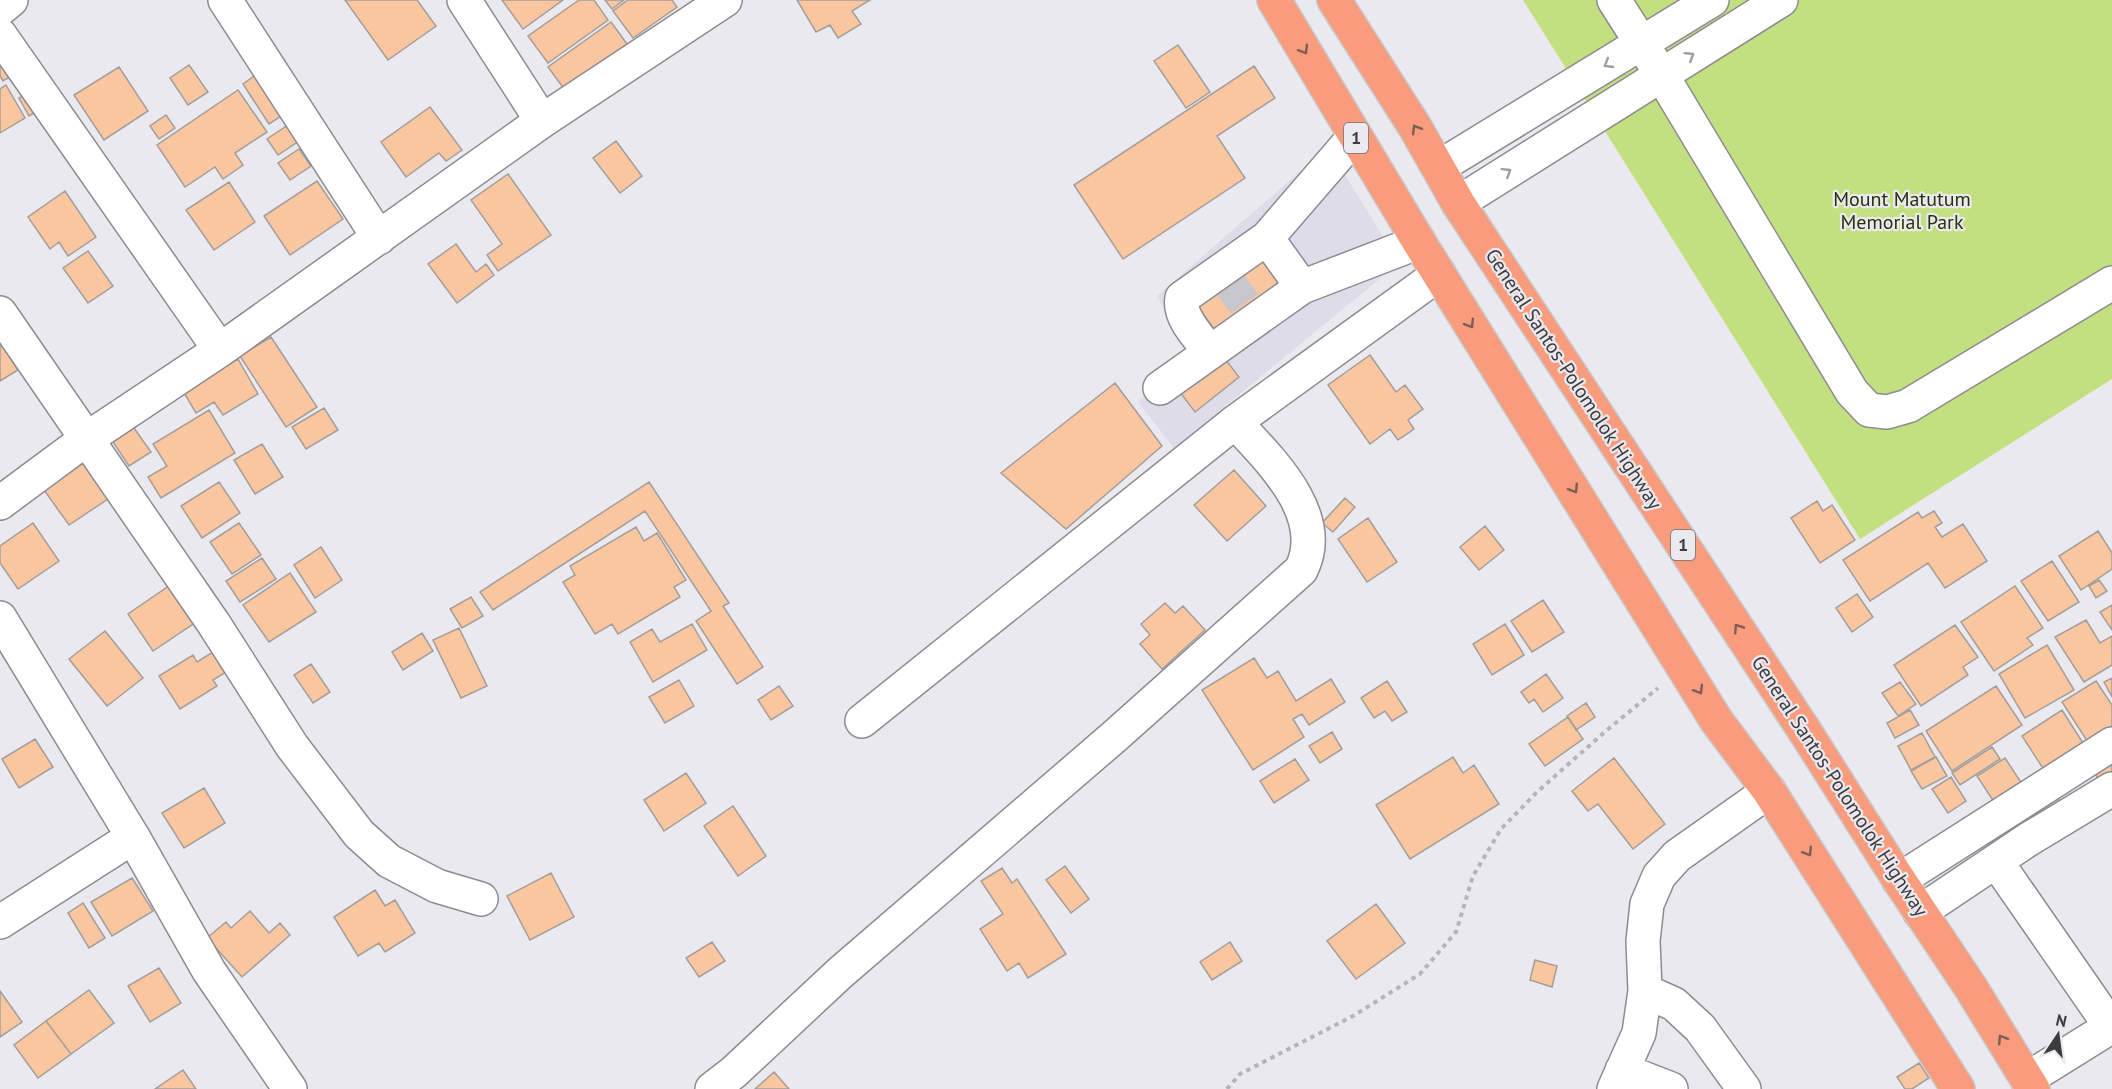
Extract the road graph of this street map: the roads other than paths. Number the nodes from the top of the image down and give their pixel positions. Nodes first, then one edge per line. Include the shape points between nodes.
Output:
1 (11, 0) edge
2 (225, 0) edge
3 (464, 0) edge
4 (1274, 0) edge
5 (1334, 0) edge
6 (1614, 0) edge
7 (1712, 0) edge
8 (1781, 0) edge
9 (717, 2) edge
10 (0, 9) edge
11 (0, 35) edge
12 (1642, 43) junction
13 (1661, 74) junction
14 (542, 121) junction
15 (1355, 136) junction
16 (1438, 167) junction
17 (1458, 203) junction
18 (378, 238) junction
19 (1267, 238) junction
20 (1419, 242) junction
21 (1439, 274) junction
22 (2112, 283) edge
23 (1302, 287) junction
24 (0, 313) edge
25 (220, 350) junction
26 (1210, 352) junction
27 (1160, 388) dead end
28 (1235, 422) junction
29 (85, 440) junction
30 (0, 503) edge
31 (0, 618) edge
32 (862, 721) dead end
33 (2112, 744) edge
34 (2112, 789) edge
35 (1770, 791) junction
36 (133, 837) junction
37 (1996, 861) junction
38 (1899, 880) junction
39 (481, 899) dead end
40 (1920, 912) junction
41 (0, 922) edge
42 (1645, 991) junction
43 (2111, 1026) edge
44 (1618, 1079) edge
45 (2030, 1084) edge
46 (290, 1089) edge
47 (712, 1089) edge
48 (1671, 1089) edge
49 (1744, 1089) edge
50 (1958, 1089) edge

1 - 10 street
2 - 18 street
3 - 14 street
4 -> 15 highway, 1
16 -> 5 highway, General Santos-Polomolok Highway / 1
6 - 12 street
7 - 12 street
13 -> 8 street
9 - 14 street
11 - 25 street
12 - 13 street
12 -> 16 street
17 -> 13 street
13 - 22 street via 1852,392 1869,410 1887,412 1908,406
14 - 18 street
15 - 19 street
15 - 20 highway, 1
16 - 17 highway, General Santos-Polomolok Highway / 1
38 -> 17 highway, General Santos-Polomolok Highway / 1
18 - 25 street
19 - 23 street
19 - 26 street via 1223,274 1182,298 1184,316
20 - 21 highway, 1
20 - 23 street
21 - 28 street
21 -> 35 highway, 1 via 1716,720
23 - 26 street via 1253,316
24 - 29 street
25 - 29 street
26 - 27 street
28 - 32 street
28 - 47 street via 1281,472 1300,505 1309,544 1301,570
29 - 30 street
29 - 39 street via 214,624 292,746 359,834 398,866 436,886
31 - 36 street
33 - 38 street
34 - 37 street
35 - 42 street via 1677,856 1659,876 1647,904 1643,941
35 -> 50 highway, 1
36 - 41 street
36 - 46 street via 209,971
37 - 40 street
37 - 43 street
38 - 40 highway, General Santos-Polomolok Highway / 1
45 -> 40 highway, General Santos-Polomolok Highway / 1
42 - 44 street via 1639,1033
42 - 49 street via 1674,1004 1700,1028
43 - 45 street
44 - 48 street

